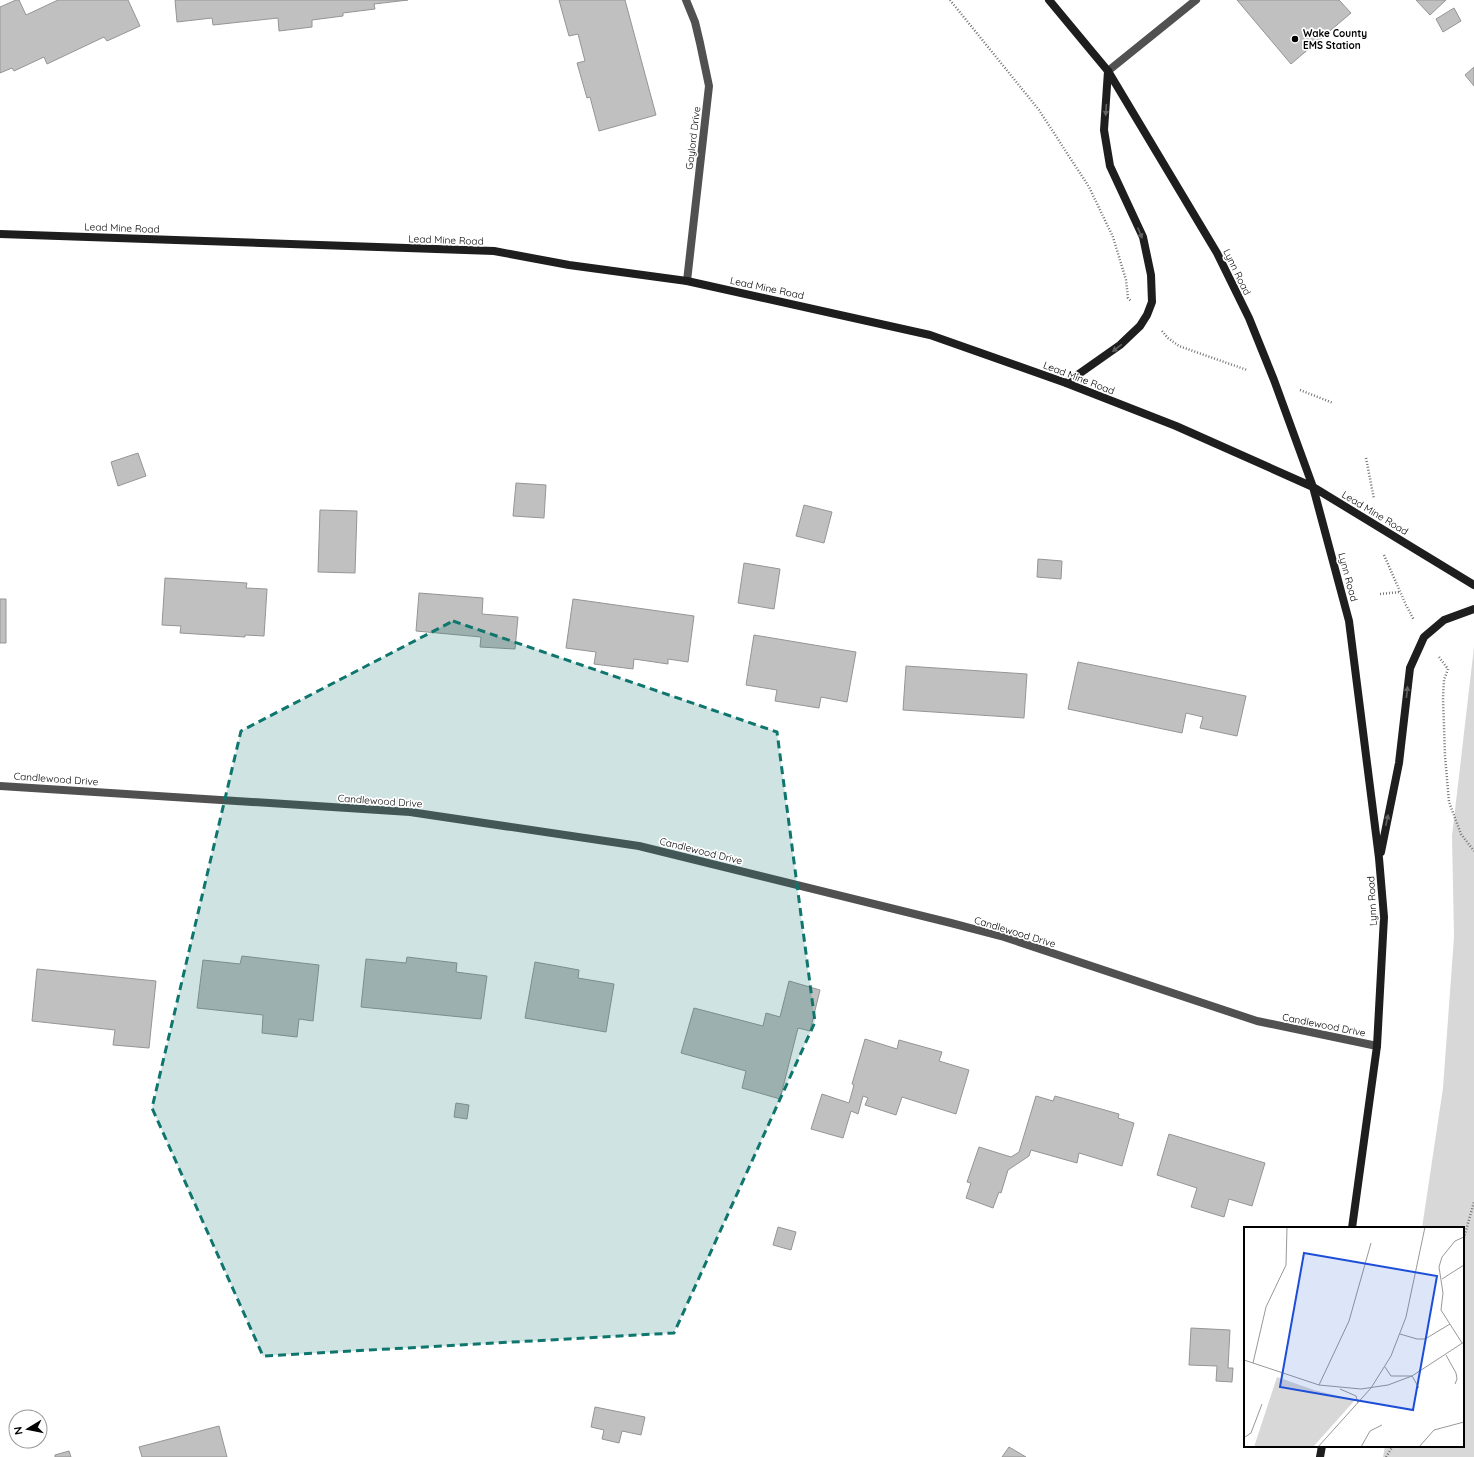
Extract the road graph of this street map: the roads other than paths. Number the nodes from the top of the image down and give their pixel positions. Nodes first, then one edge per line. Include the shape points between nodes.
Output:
1 (686, 0) edge
2 (1049, 0) edge
3 (1196, 0) edge
4 (1108, 71) junction
5 (0, 234) edge
6 (687, 281) junction
7 (1066, 383) junction
8 (1313, 487) junction
9 (1474, 585) edge
10 (1474, 609) edge
11 (0, 786) edge
12 (1379, 858) junction
13 (1377, 1046) junction
14 (1352, 1227) edge
15 (1322, 1447) edge
16 (1320, 1457) edge

1 - 6 street, Gaylord Drive via 695,22 709,86
2 - 4 main road, Lynn Road
3 - 4 street
4 -> 7 main road via 1104,130 1110,166 1143,237 1151,275 1152,302 1140,326 1120,345
4 - 8 main road, Lynn Road via 1217,253 1249,318
5 - 6 main road, Lead Mine Road via 494,252
6 - 7 main road, Lead Mine Road via 930,335
7 - 8 main road, Lead Mine Road via 1176,426
8 - 9 main road, Lead Mine Road
8 - 12 main road, Lynn Road via 1349,621
12 -> 10 main road via 1400,763 1410,668 1424,637 1444,620
11 - 13 street, Candlewood Drive via 410,812 639,846 1004,937 1257,1021
12 - 13 main road, Lynn Road via 1384,918
13 - 14 main road, Lynn Road
15 - 16 main road

